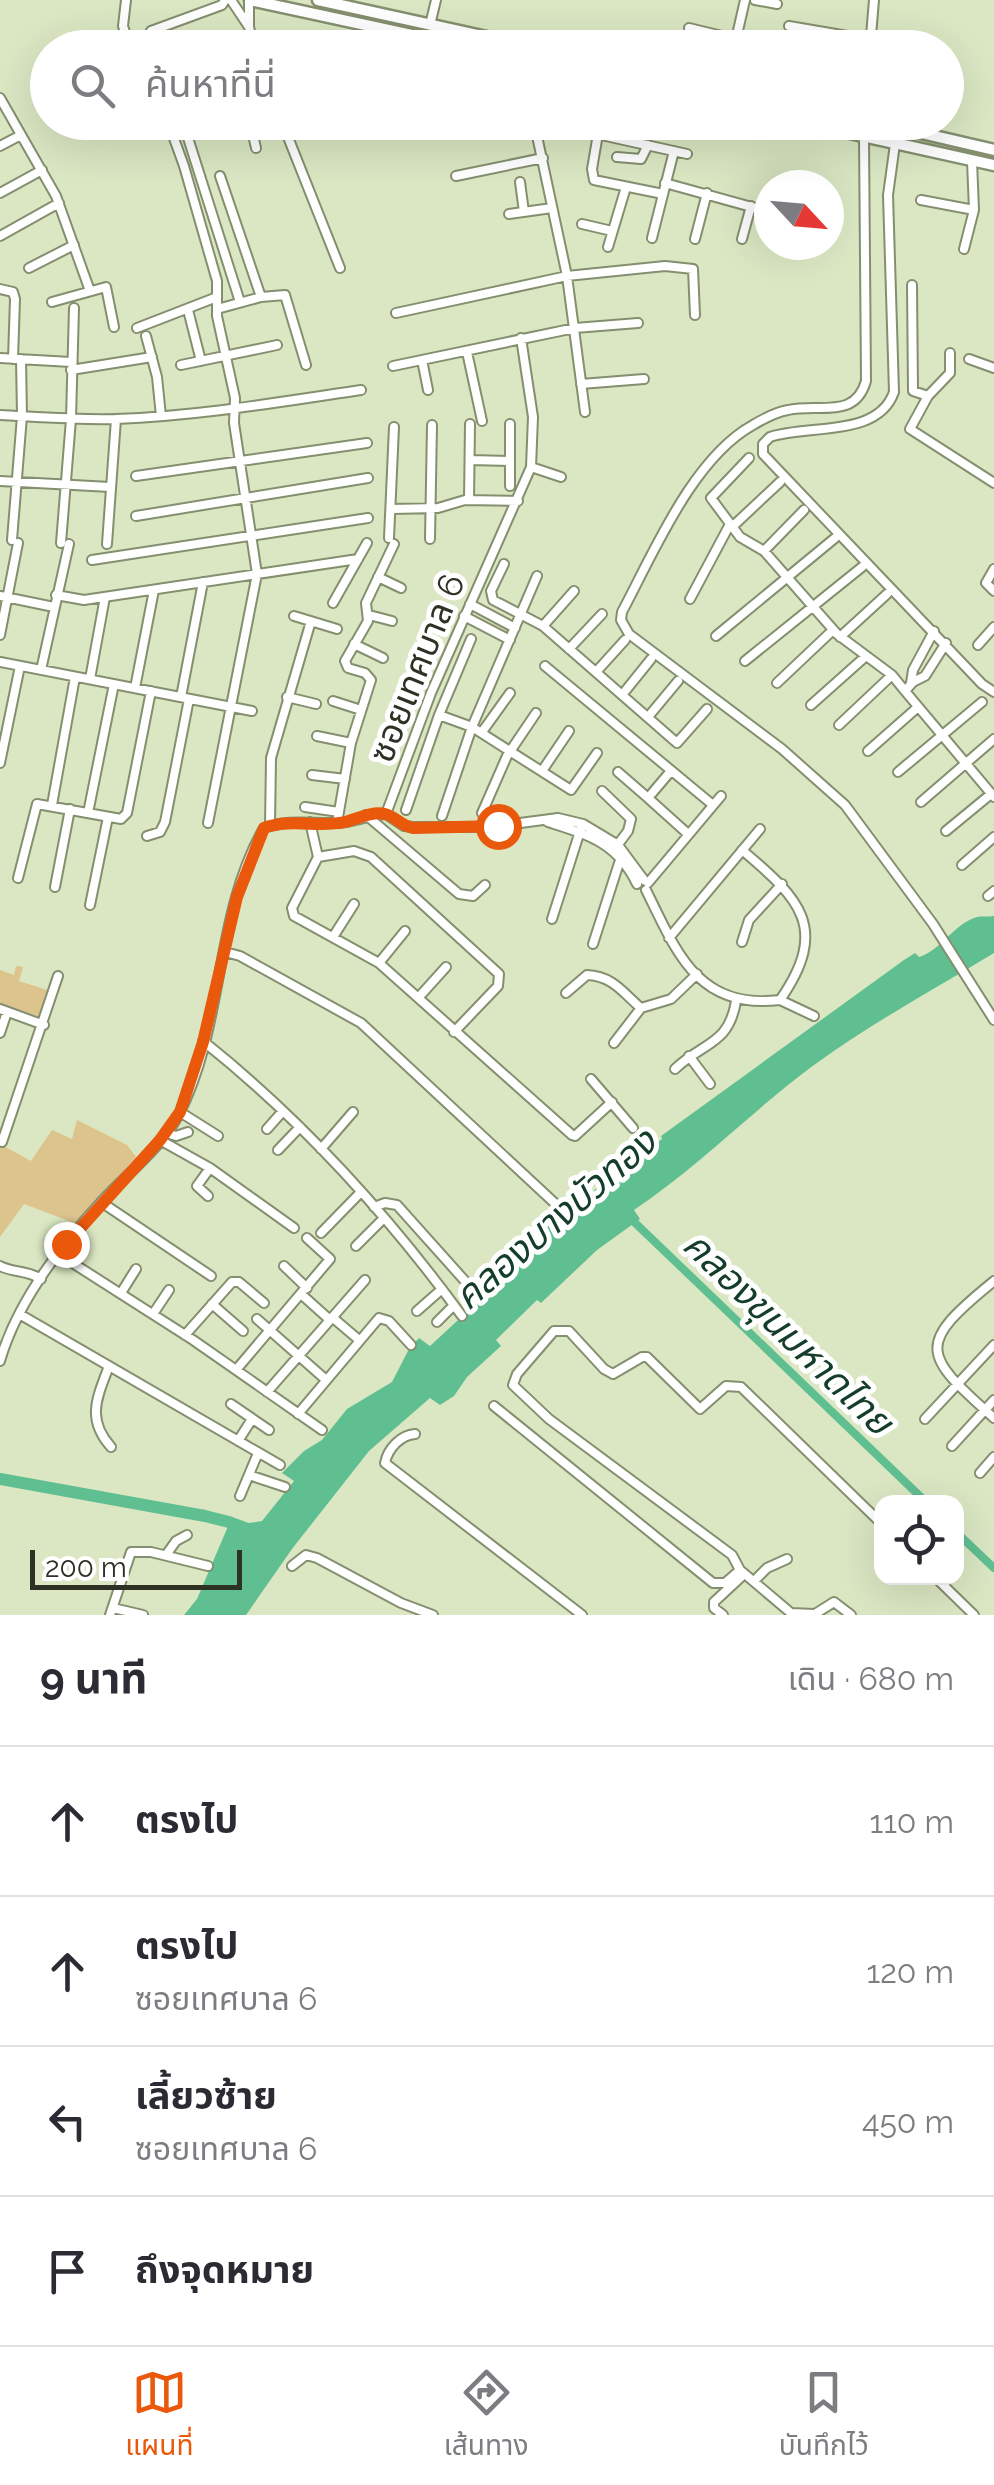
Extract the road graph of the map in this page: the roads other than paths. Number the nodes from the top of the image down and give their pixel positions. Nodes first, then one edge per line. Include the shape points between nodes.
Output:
1 (126, 0) edge
2 (228, 0) edge
3 (249, 0) edge
4 (318, 0) edge
5 (436, 0) edge
6 (746, 0) edge
7 (755, 0) edge
8 (874, 0) edge
9 (777, 4) dead end
10 (359, 5) edge
11 (430, 25) junction
12 (789, 26) dead end
13 (249, 27) junction
14 (689, 28) dead end
15 (124, 30) edge
16 (154, 30) edge
17 (250, 30) edge
18 (390, 30) edge
19 (454, 30) edge
20 (695, 30) edge
21 (738, 30) edge
22 (807, 30) edge
23 (871, 30) edge
24 (0, 98) edge
25 (21, 134) junction
26 (174, 140) edge
27 (190, 140) edge
28 (254, 140) edge
29 (289, 140) edge
30 (538, 140) edge
31 (597, 140) edge
32 (626, 140) edge
33 (864, 140) edge
34 (874, 140) edge
35 (951, 140) edge
36 (635, 142) joint
37 (894, 144) junction
38 (648, 145) junction
39 (0, 146) edge
40 (256, 148) dead end
41 (994, 150) edge
42 (674, 151) junction
43 (687, 154) dead end
44 (617, 157) dead end
45 (543, 158) junction
46 (972, 161) junction
47 (994, 165) edge
48 (42, 170) junction
49 (220, 176) dead end
50 (456, 176) dead end
51 (520, 182) dead end
52 (665, 183) junction
53 (626, 187) junction
54 (0, 193) edge
55 (707, 193) junction
56 (662, 194) junction
57 (921, 200) dead end
58 (59, 204) junction
59 (751, 206) junction
60 (754, 207) edge
61 (552, 208) junction
62 (974, 210) junction
63 (524, 212) junction
64 (509, 214) dead end
65 (582, 224) dead end
66 (612, 231) junction
67 (238, 233) junction
68 (0, 236) edge
69 (652, 238) dead end
70 (742, 238) dead end
71 (221, 239) junction
72 (694, 239) dead end
73 (207, 243) junction
74 (74, 244) junction
75 (608, 248) dead end
76 (964, 249) dead end
77 (30, 268) dead end
78 (340, 268) dead end
79 (567, 276) junction
80 (912, 285) dead end
81 (0, 289) edge
82 (90, 291) junction
83 (218, 297) junction
84 (261, 298) junction
85 (52, 302) dead end
86 (240, 302) junction
87 (74, 308) dead end
88 (217, 308) junction
89 (188, 310) junction
90 (396, 313) dead end
91 (694, 315) dead end
92 (638, 322) dead end
93 (114, 327) dead end
94 (137, 328) dead end
95 (575, 328) junction
96 (146, 336) dead end
97 (521, 338) junction
98 (278, 345) dead end
99 (467, 352) junction
100 (950, 353) dead end
101 (152, 357) junction
102 (0, 358) edge
103 (226, 358) junction
104 (17, 359) junction
105 (969, 359) dead end
106 (422, 360) junction
107 (201, 361) junction
108 (181, 365) dead end
109 (71, 366) junction
110 (306, 366) dead end
111 (393, 366) dead end
112 (994, 368) edge
113 (644, 378) dead end
114 (580, 384) junction
115 (361, 390) dead end
116 (428, 390) dead end
117 (928, 396) junction
118 (236, 408) junction
119 (585, 412) dead end
120 (0, 416) edge
121 (22, 416) junction
122 (161, 416) junction
123 (71, 418) junction
124 (116, 418) junction
125 (482, 421) dead end
126 (470, 424) dead end
127 (510, 424) dead end
128 (432, 425) dead end
129 (394, 428) dead end
130 (367, 443) dead end
131 (749, 458) dead end
132 (470, 460) junction
133 (510, 461) junction
134 (240, 462) junction
135 (532, 468) junction
136 (994, 468) edge
137 (136, 476) dead end
138 (561, 477) dead end
139 (368, 478) dead end
140 (0, 481) edge
141 (991, 481) edge
142 (15, 482) junction
143 (780, 482) dead end
144 (64, 484) junction
145 (110, 486) junction
146 (510, 486) dead end
147 (246, 499) junction
148 (470, 500) junction
149 (518, 501) junction
150 (430, 508) junction
151 (391, 509) junction
152 (804, 510) dead end
153 (136, 516) dead end
154 (368, 518) dead end
155 (731, 525) junction
156 (251, 536) junction
157 (835, 538) dead end
158 (430, 539) dead end
159 (368, 543) dead end
160 (107, 544) dead end
161 (764, 551) junction
162 (358, 559) junction
163 (92, 560) dead end
164 (504, 564) dead end
165 (862, 566) dead end
166 (994, 568) edge
167 (257, 574) junction
168 (378, 576) junction
169 (538, 576) dead end
170 (787, 577) junction
171 (204, 582) junction
172 (401, 588) dead end
173 (154, 590) junction
174 (574, 591) dead end
175 (994, 591) edge
176 (56, 594) junction
177 (887, 594) dead end
178 (4, 597) edge
179 (105, 597) junction
180 (690, 599) dead end
181 (334, 603) dead end
182 (470, 604) junction
183 (54, 606) junction
184 (812, 606) junction
185 (602, 614) dead end
186 (520, 615) junction
187 (294, 616) dead end
188 (368, 616) junction
189 (464, 616) junction
190 (311, 621) junction
191 (392, 621) dead end
192 (543, 626) junction
193 (994, 627) edge
194 (337, 628) dead end
195 (515, 628) junction
196 (934, 631) junction
197 (837, 634) junction
198 (0, 635) edge
199 (716, 636) dead end
200 (471, 638) dead end
201 (510, 640) junction
202 (625, 640) dead end
203 (354, 644) junction
204 (946, 644) junction
205 (978, 645) dead end
206 (570, 649) junction
207 (866, 656) junction
208 (383, 658) dead end
209 (651, 659) dead end
210 (0, 662) edge
211 (745, 662) dead end
212 (20, 666) junction
213 (544, 666) dead end
214 (41, 670) junction
215 (596, 672) junction
216 (892, 676) junction
217 (76, 677) junction
218 (90, 680) junction
219 (678, 681) dead end
220 (776, 683) dead end
221 (912, 683) junction
222 (114, 684) junction
223 (135, 688) junction
224 (904, 691) junction
225 (151, 692) junction
226 (994, 692) edge
227 (510, 693) dead end
228 (622, 695) junction
229 (287, 697) junction
230 (185, 698) junction
231 (333, 701) dead end
232 (982, 702) dead end
233 (316, 704) dead end
234 (811, 705) dead end
235 (230, 707) junction
236 (918, 707) junction
237 (707, 709) dead end
238 (361, 710) junction
239 (252, 711) dead end
240 (536, 713) dead end
241 (439, 715) junction
242 (648, 717) junction
243 (839, 725) dead end
244 (472, 727) junction
245 (569, 731) dead end
246 (482, 732) junction
247 (942, 735) junction
248 (317, 736) dead end
249 (994, 739) edge
250 (351, 743) junction
251 (511, 750) junction
252 (868, 751) dead end
253 (597, 753) dead end
254 (0, 763) edge
255 (966, 764) junction
256 (542, 770) junction
257 (618, 772) dead end
258 (670, 772) junction
259 (898, 772) dead end
260 (312, 774) dead end
261 (345, 779) junction
262 (602, 790) dead end
263 (992, 792) edge
264 (720, 796) dead end
265 (648, 798) junction
266 (922, 802) dead end
267 (52, 804) junction
268 (713, 805) junction
269 (305, 807) dead end
270 (70, 810) junction
271 (406, 810) dead end
272 (339, 812) junction
273 (88, 813) junction
274 (482, 813) dead end
275 (366, 815) junction
276 (390, 816) junction
277 (442, 816) dead end
278 (108, 817) junction
279 (310, 822) junction
280 (208, 823) dead end
281 (337, 823) junction
282 (270, 825) junction
283 (581, 827) junction
284 (383, 829) junction
285 (760, 829) dead end
286 (946, 830) dead end
287 (688, 834) junction
288 (147, 836) dead end
289 (994, 838) edge
290 (615, 848) junction
291 (742, 850) junction
292 (318, 857) junction
293 (624, 858) junction
294 (962, 865) dead end
295 (18, 878) dead end
296 (485, 884) dead end
297 (644, 884) junction
298 (782, 884) junction
299 (55, 887) dead end
300 (90, 904) dead end
301 (354, 904) dead end
302 (552, 919) dead end
303 (405, 931) dead end
304 (333, 938) junction
305 (669, 938) junction
306 (742, 942) dead end
307 (592, 944) dead end
308 (225, 952) junction
309 (379, 963) junction
310 (446, 967) dead end
311 (696, 974) junction
312 (58, 976) dead end
313 (566, 992) dead end
314 (419, 998) junction
315 (780, 1000) junction
316 (736, 1001) junction
317 (642, 1008) junction
318 (4, 1011) edge
319 (814, 1016) dead end
320 (994, 1020) edge
321 (44, 1026) junction
322 (454, 1032) junction
323 (0, 1033) edge
324 (203, 1042) junction
325 (614, 1043) dead end
326 (689, 1056) junction
327 (675, 1069) dead end
328 (591, 1079) dead end
329 (710, 1084) dead end
330 (612, 1102) junction
331 (284, 1111) junction
332 (180, 1112) junction
333 (353, 1112) dead end
334 (300, 1126) junction
335 (633, 1128) dead end
336 (267, 1130) dead end
337 (188, 1132) dead end
338 (163, 1136) junction
339 (218, 1136) dead end
340 (2, 1142) edge
341 (321, 1149) junction
342 (278, 1150) dead end
343 (210, 1168) junction
344 (360, 1193) junction
345 (208, 1196) dead end
346 (101, 1202) junction
347 (374, 1207) junction
348 (561, 1209) dead end
349 (384, 1218) junction
350 (294, 1228) dead end
351 (321, 1233) dead end
352 (307, 1238) dead end
353 (356, 1246) dead end
354 (69, 1257) junction
355 (0, 1266) edge
356 (284, 1266) dead end
357 (136, 1269) dead end
358 (211, 1276) dead end
359 (41, 1278) junction
360 (365, 1280) dead end
361 (465, 1281) dead end
362 (994, 1281) edge
363 (442, 1288) junction
364 (170, 1290) dead end
365 (304, 1291) junction
366 (120, 1293) junction
367 (264, 1303) dead end
368 (212, 1304) junction
369 (454, 1305) junction
370 (418, 1311) dead end
371 (153, 1314) junction
372 (20, 1316) junction
373 (462, 1316) dead end
374 (257, 1319) dead end
375 (331, 1319) junction
376 (437, 1322) dead end
377 (269, 1330) junction
378 (243, 1331) dead end
379 (185, 1335) junction
380 (359, 1340) junction
381 (3, 1341) edge
382 (412, 1345) dead end
383 (994, 1345) edge
384 (297, 1356) junction
385 (0, 1360) edge
386 (109, 1366) junction
387 (236, 1370) junction
388 (325, 1379) junction
389 (957, 1385) junction
390 (267, 1392) junction
391 (994, 1400) edge
392 (230, 1404) dead end
393 (494, 1406) dead end
394 (985, 1410) junction
395 (298, 1414) junction
396 (994, 1418) edge
397 (252, 1419) junction
398 (925, 1420) dead end
399 (269, 1430) dead end
400 (322, 1430) dead end
401 (415, 1434) dead end
402 (238, 1441) junction
403 (952, 1446) dead end
404 (111, 1447) dead end
405 (258, 1453) junction
406 (994, 1457) edge
407 (280, 1465) dead end
408 (980, 1472) dead end
409 (248, 1475) junction
410 (285, 1487) dead end
411 (240, 1496) dead end
412 (874, 1516) edge
413 (187, 1535) dead end
414 (166, 1556) junction
415 (787, 1560) dead end
416 (208, 1566) dead end
417 (292, 1566) dead end
418 (742, 1572) junction
419 (754, 1581) junction
420 (943, 1585) edge
421 (111, 1612) edge
422 (143, 1615) edge
423 (433, 1615) edge
424 (582, 1615) edge
425 (723, 1615) edge
426 (851, 1615) edge
427 (974, 1615) edge

1 - 15 street
2 - 13 street
2 - 16 street
3 - 13 street
3 - 18 main road
4 - 10 main road
5 - 11 street
6 - 21 street
7 - 9 street
8 - 23 street
10 - 11 main road
11 - 19 main road
12 - 22 street
13 - 17 street
14 - 20 street
24 - 25 street
25 - 39 street
25 - 48 street
26 - 73 street
27 - 71 street
28 - 40 street
29 - 78 street
30 - 45 street
31 - 53 street via 592,176
32 - 36 street
33 - 320 street via 863,392 847,406 787,410 756,423 708,460 620,620 629,634 838,798 933,924
34 - 37 main road
35 - 41 main road
36 - 38 street
37 - 46 main road
37 - 196 street via 888,195 891,402 860,423 783,433 762,448
38 - 42 street
38 - 44 street via 641,159
42 - 43 street
42 - 52 street
45 - 50 street
45 - 61 street
46 - 47 main road
46 - 62 street
48 - 54 street
48 - 58 street
49 - 67 street
51 - 63 street
52 - 55 street
52 - 56 street
53 - 56 street
53 - 66 street
55 - 59 street
55 - 72 street
56 - 69 street
57 - 62 street
58 - 68 street
58 - 74 street
59 - 60 street
59 - 70 street
61 - 63 street
61 - 79 street
62 - 76 street
63 - 64 street
65 - 66 street
66 - 75 street
67 - 71 street
67 - 84 street
71 - 73 street
71 - 86 street
73 - 83 street
74 - 77 street
74 - 82 street
79 - 90 street
79 - 91 street via 691,267
79 - 95 street
80 - 117 street via 912,391
81 - 104 street via 15,299
82 - 85 street
82 - 93 street via 106,287
83 - 88 street
83 - 89 street
84 - 86 street
84 - 110 street via 288,299
86 - 88 street
87 - 109 street
88 - 103 street
89 - 94 street
89 - 107 street
92 - 95 street
95 - 97 street
95 - 114 street
96 - 101 street
97 - 99 street
97 - 135 street, ซอยเทศบาล 6 via 533,417
98 - 103 street
99 - 106 street
99 - 125 street
100 - 117 street via 950,373
101 - 109 street
101 - 122 street
102 - 104 street
103 - 107 street
103 - 118 street
104 - 109 street
104 - 121 street
105 - 112 street
106 - 111 street
106 - 116 street
107 - 108 street
109 - 123 street
113 - 114 street
114 - 119 street
115 - 118 street
117 - 141 street via 910,429
118 - 122 street
118 - 134 street
120 - 121 street
121 - 123 street
121 - 142 street
122 - 124 street
123 - 124 street
123 - 144 street
124 - 145 street
126 - 132 street
127 - 133 street
128 - 150 street
129 - 151 street
130 - 134 street
131 - 155 street via 711,498
132 - 133 street
132 - 148 street
133 - 146 street
134 - 137 street
134 - 147 street
135 - 138 street
135 - 149 street, ซอยเทศบาล 6
136 - 141 street
139 - 147 street
140 - 142 street
142 - 144 street
142 - 178 street via 15,541
143 - 155 street
144 - 145 street
144 - 176 street via 65,543
145 - 160 street
147 - 153 street
147 - 156 street
148 - 149 street
148 - 150 street
149 - 182 street, ซอยเทศบาล 6
150 - 151 street
150 - 158 street
151 - 168 street via 392,541
152 - 161 street
154 - 156 street
155 - 161 street
155 - 180 street
156 - 163 street
156 - 167 street
157 - 170 street
159 - 162 street
161 - 170 street
162 - 167 street
162 - 181 street
164 - 186 street via 491,597
165 - 184 street
166 - 175 street via 986,583
167 - 171 street
167 - 235 street
168 - 172 street
168 - 188 street
169 - 186 street
170 - 184 street
170 - 199 street
171 - 173 street
171 - 230 street
173 - 179 street
173 - 223 street
174 - 192 street
176 - 179 street
176 - 183 street
177 - 197 street
178 - 183 street
178 - 198 street
179 - 218 street
182 - 189 street, ซอยเทศบาล 6
182 - 195 street
183 - 214 street
184 - 197 street
184 - 211 street
185 - 206 street
186 - 192 street
186 - 195 street
187 - 190 street
188 - 191 street
188 - 203 street
189 - 201 street
189 - 276 street, ซอยเทศบาล 6
190 - 194 street
190 - 229 street
192 - 206 street
193 - 205 street
195 - 201 street
196 - 204 street
196 - 221 street via 912,670
197 - 207 street
197 - 220 street
200 - 241 street
201 - 244 street
202 - 215 street
203 - 208 street
203 - 238 street via 346,665 370,680
204 - 221 street via 925,676
204 - 226 street
206 - 215 street
207 - 216 street
207 - 234 street
209 - 228 street
210 - 212 street
212 - 214 street
212 - 254 street
213 - 258 street
214 - 217 street
215 - 228 street
216 - 224 street
216 - 243 street
217 - 218 street
217 - 267 street
218 - 222 street
219 - 242 street
221 - 224 street
222 - 223 street
222 - 273 street
223 - 225 street
224 - 236 street
225 - 230 street
225 - 278 street via 127,814
227 - 246 street
228 - 242 street
229 - 233 street
229 - 282 street via 271,758
230 - 235 street
230 - 288 street via 163,828
231 - 238 street
232 - 247 street
235 - 239 street
235 - 280 street
236 - 247 street
236 - 252 street
237 - 242 street via 677,742
238 - 250 street
240 - 251 street
241 - 244 street
241 - 271 street
244 - 246 street
244 - 277 street
245 - 256 street
246 - 251 street
247 - 255 street
247 - 259 street
248 - 250 street
249 - 255 street
250 - 261 street
251 - 256 street
251 - 274 street
253 - 256 street via 570,790
255 - 263 street
255 - 266 street
257 - 265 street
258 - 265 street
258 - 268 street
260 - 261 street
261 - 272 street
262 - 290 street via 632,819
263 - 286 street
264 - 268 street
265 - 287 street
267 - 270 street
267 - 295 street via 35,806
268 - 287 street
269 - 272 street
270 - 273 street
270 - 299 street
272 - 281 street
273 - 278 street
275 - 276 street, ซอยเทศบาล 6
275 - 281 street, ซอยเทศบาล 6
275 - 284 street
276 - 283 street via 413,828 558,818
276 - 284 street
278 - 300 street
279 - 281 street, ซอยเทศบาล 6
279 - 282 street, ซอยเทศบาล 6
279 - 292 street
282 - 308 street via 246,866
283 - 290 street
283 - 302 street
284 - 296 street via 459,894 473,896
285 - 291 street
287 - 297 street
289 - 294 street
290 - 293 street
291 - 298 street
291 - 305 street
292 - 304 street via 291,912
292 - 322 street via 354,851 371,857 499,974 498,986
293 - 297 street
293 - 307 street
297 - 305 street
298 - 306 street via 748,920
298 - 315 street via 800,908 807,937
301 - 304 street
303 - 309 street
304 - 309 street
305 - 311 street
308 - 324 street
308 - 348 street via 361,1023
309 - 314 street
310 - 314 street
311 - 316 street
311 - 317 street via 671,999
312 - 321 street
313 - 317 street via 587,975 600,975
314 - 322 street
315 - 316 street
315 - 319 street
316 - 326 street via 726,1033
317 - 325 street
318 - 321 street
318 - 323 street
321 - 340 street
322 - 330 street via 574,1136
324 - 331 street
324 - 332 street
326 - 327 street
326 - 329 street
328 - 330 street
330 - 335 street
331 - 334 street
331 - 336 street
332 - 338 street
332 - 339 street
333 - 341 street
334 - 341 street
334 - 342 street
337 - 338 street
338 - 343 street
338 - 346 street
341 - 344 street
343 - 345 street via 197,1186
343 - 350 street
344 - 347 street
344 - 351 street
346 - 354 street
346 - 358 street
347 - 349 street
347 - 361 street via 397,1205
349 - 353 street
349 - 363 street
352 - 365 street via 330,1259
354 - 359 street
354 - 366 street
355 - 359 street
356 - 365 street
357 - 366 street
359 - 372 street
360 - 375 street
362 - 389 street via 943,1327 938,1356
363 - 369 street
363 - 370 street
364 - 371 street
365 - 375 street
365 - 377 street
366 - 371 street
367 - 368 street via 235,1281
368 - 378 street
368 - 379 street
369 - 373 street
369 - 376 street
371 - 379 street
372 - 381 street
372 - 386 street
374 - 377 street
375 - 380 street
375 - 384 street
377 - 384 street
377 - 387 street
379 - 387 street
380 - 382 street via 384,1318
380 - 388 street
381 - 385 street
383 - 389 street
384 - 388 street
384 - 390 street
386 - 402 street
386 - 404 street via 93,1407 94,1422
387 - 390 street
388 - 395 street
389 - 394 street
389 - 398 street
390 - 395 street
391 - 394 street
392 - 397 street
393 - 418 street via 713,1583
394 - 396 street
394 - 403 street
395 - 400 street
397 - 399 street
397 - 402 street
401 - 424 street via 396,1443 385,1463
402 - 405 street
405 - 407 street
405 - 409 street
406 - 408 street
409 - 410 street
409 - 411 street
412 - 418 street via 741,1387 726,1386 700,1409 647,1357 613,1374 569,1331 554,1330 514,1385 549,1420 718,1543
413 - 414 street
414 - 416 street
414 - 421 street via 130,1552
415 - 419 street
417 - 423 street via 306,1555 317,1558
418 - 419 street
418 - 425 street via 716,1598 714,1608
419 - 426 street via 791,1614 816,1614 834,1602
420 - 427 street
421 - 422 street

